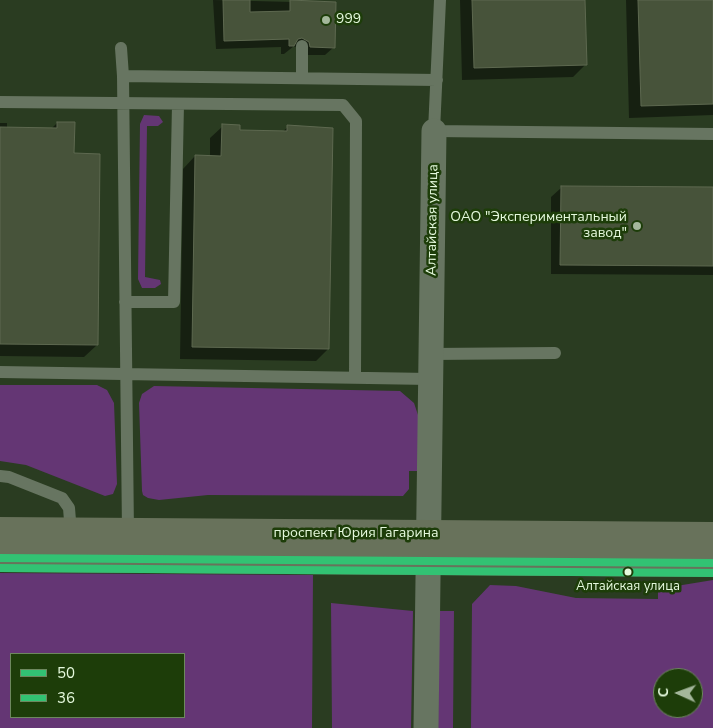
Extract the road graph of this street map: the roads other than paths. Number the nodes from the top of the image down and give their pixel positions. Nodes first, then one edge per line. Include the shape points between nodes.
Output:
1 (440, 0) edge
2 (302, 46) dead end
3 (121, 48) dead end
4 (124, 76) junction
5 (302, 77) junction
6 (437, 80) junction
7 (0, 102) edge
8 (123, 103) junction
9 (178, 104) junction
10 (434, 131) junction
11 (713, 134) edge
12 (125, 302) junction
13 (555, 353) dead end
14 (431, 354) junction
15 (0, 372) edge
16 (125, 373) junction
17 (355, 376) junction
18 (430, 379) junction
19 (0, 476) edge
20 (0, 531) edge
21 (428, 534) junction
22 (713, 536) edge
23 (71, 545) junction
24 (128, 545) junction
25 (0, 558) edge
26 (427, 562) junction
27 (713, 562) edge
28 (426, 728) edge

1 - 6 lane
2 - 5 lane
3 - 4 lane
4 - 5 lane
4 - 8 lane
5 - 6 lane
6 - 10 lane
7 - 8 lane
8 - 9 lane
8 - 12 lane
9 - 12 lane via 174,302
9 - 17 lane via 342,105 356,122
10 - 11 lane
10 - 14 street, Алтайская улица
12 - 16 lane
13 - 14 lane
14 - 18 street, Алтайская улица
15 - 16 lane
16 - 17 lane
16 - 24 lane
17 - 18 lane
18 - 21 street, Алтайская улица
19 - 23 lane via 10,476 62,498 69,508
20 - 23 main road, проспект Юрия Гагарина
21 - 22 main road, проспект Юрия Гагарина
21 - 24 main road, проспект Юрия Гагарина
21 - 26 street, Алтайская улица
23 - 24 main road, проспект Юрия Гагарина
23 - 25 main road, проспект Юрия Гагарина
24 - 26 main road, проспект Юрия Гагарина
26 - 27 main road, проспект Юрия Гагарина
26 - 28 street, Алтайская улица

